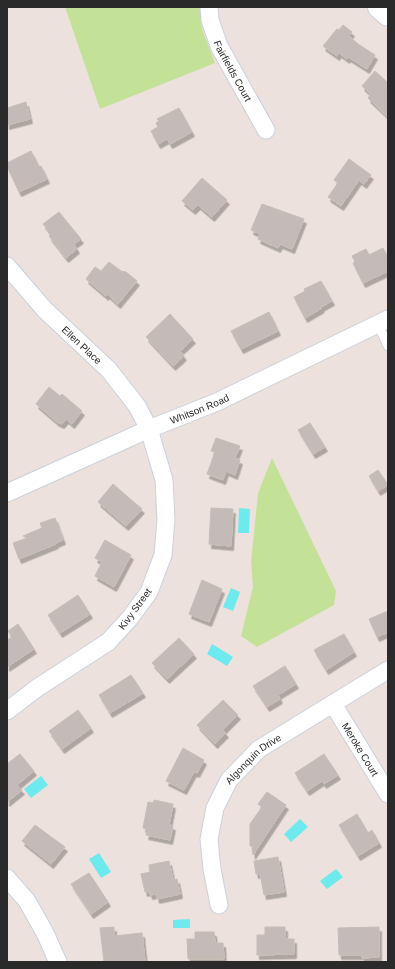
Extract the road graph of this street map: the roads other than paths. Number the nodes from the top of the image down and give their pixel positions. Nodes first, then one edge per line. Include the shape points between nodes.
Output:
1 (209, 7) edge
2 (379, 7) edge
3 (388, 15) edge
4 (266, 130) dead end
5 (7, 266) edge
6 (383, 321) edge
7 (388, 346) edge
8 (149, 429) junction
9 (7, 493) edge
10 (388, 670) edge
11 (333, 704) junction
12 (7, 711) edge
13 (388, 794) edge
14 (7, 878) edge
15 (219, 905) dead end
16 (58, 962) edge

1 - 4 street, Fairfields Court via 210,20 219,46
2 - 3 street
5 - 8 street, Ellen Place via 45,310 109,370 137,406
6 - 7 lane
6 - 8 street, Whitson Road via 217,402
8 - 9 street, Whitson Road
8 - 12 street, Kivy Street via 164,480 166,520 163,555 149,592 108,642 37,688
10 - 11 street, Algonquin Drive
11 - 13 street, Meroke Court
11 - 15 street, Algonquin Drive via 259,750 230,780 215,808 209,838
14 - 16 street via 27,901

